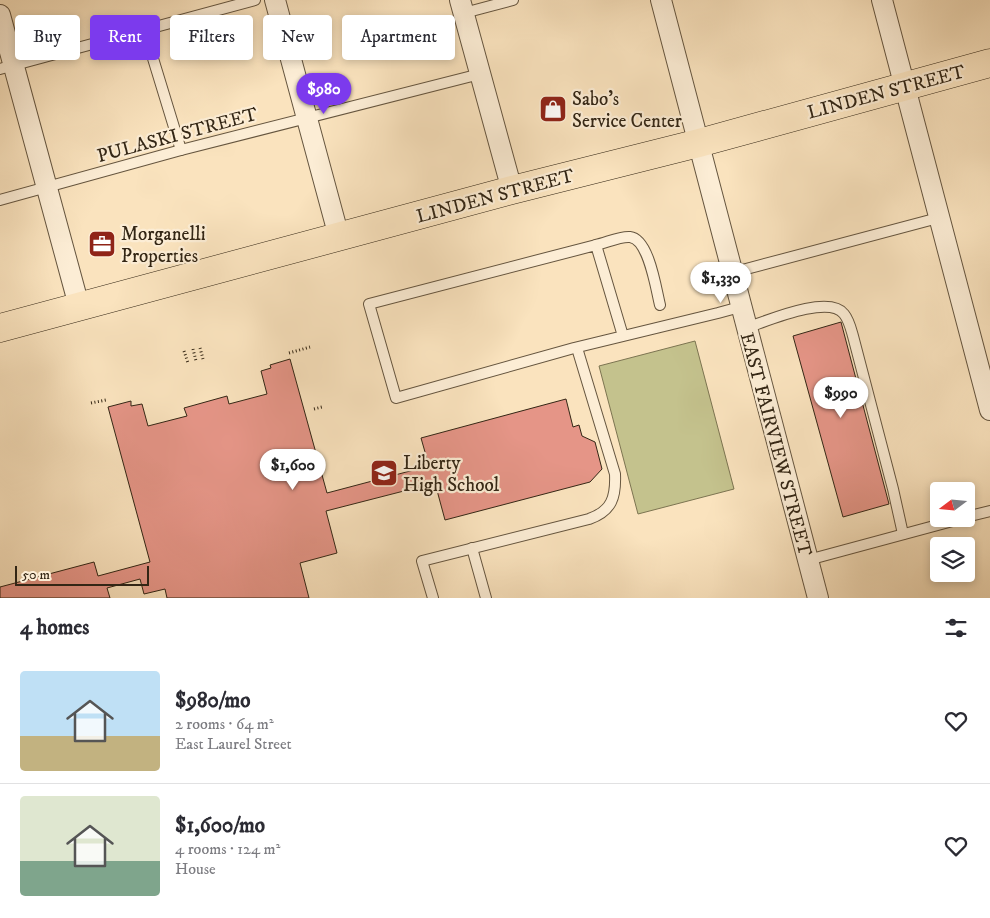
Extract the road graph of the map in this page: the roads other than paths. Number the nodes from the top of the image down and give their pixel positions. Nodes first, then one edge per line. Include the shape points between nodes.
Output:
1 (256, 0) edge
2 (276, 0) edge
3 (513, 0) edge
4 (661, 0) edge
5 (882, 0) edge
6 (462, 6) edge
7 (0, 15) edge
8 (160, 25) edge
9 (90, 44) edge
10 (153, 60) edge
11 (990, 63) edge
12 (7, 67) edge
13 (480, 74) junction
14 (904, 87) junction
15 (306, 118) junction
16 (699, 143) junction
17 (181, 150) junction
18 (46, 188) junction
19 (512, 190) junction
20 (0, 200) edge
21 (938, 218) junction
22 (339, 237) junction
23 (596, 245) junction
24 (731, 273) junction
25 (660, 305) dead end
26 (79, 306) junction
27 (740, 307) junction
28 (0, 328) edge
29 (746, 328) junction
30 (623, 336) junction
31 (578, 348) junction
32 (990, 410) edge
33 (990, 510) edge
34 (975, 514) edge
35 (930, 527) edge
36 (903, 534) junction
37 (472, 548) junction
38 (808, 560) junction
39 (433, 598) edge
40 (486, 598) edge
41 (818, 598) edge

1 - 8 lane
2 - 15 street
3 - 6 lane
4 - 16 street, EAST FAIRVIEW STREET
5 - 14 street
6 - 13 street
7 - 12 street
9 - 12 lane
10 - 17 lane
11 - 14 main road, LINDEN STREET
12 - 18 street
13 - 15 lane, PULASKI STREET
13 - 19 street
14 - 16 main road, LINDEN STREET
14 - 21 street
15 - 17 lane, PULASKI STREET
15 - 22 street
16 - 19 main road, LINDEN STREET
16 - 24 street, EAST FAIRVIEW STREET
17 - 18 lane, PULASKI STREET
18 - 20 lane, PULASKI STREET
18 - 26 street
19 - 22 main road, LINDEN STREET
21 - 24 lane
21 - 32 street
22 - 26 main road, LINDEN STREET
23 - 25 lane via 630,237 639,240 646,252
23 - 30 lane
23 - 31 lane via 369,304 396,398
24 - 27 street, EAST FAIRVIEW STREET
26 - 28 main road, LINDEN STREET
27 - 29 street, EAST FAIRVIEW STREET
27 - 30 lane
29 - 36 lane via 824,306 844,314 854,336
29 - 38 street, EAST FAIRVIEW STREET
30 - 31 lane
31 - 37 lane via 615,474 616,489 608,507 589,519
33 - 34 lane
35 - 36 lane
36 - 38 lane
37 - 39 lane via 422,561
37 - 40 lane
38 - 41 street, EAST FAIRVIEW STREET

